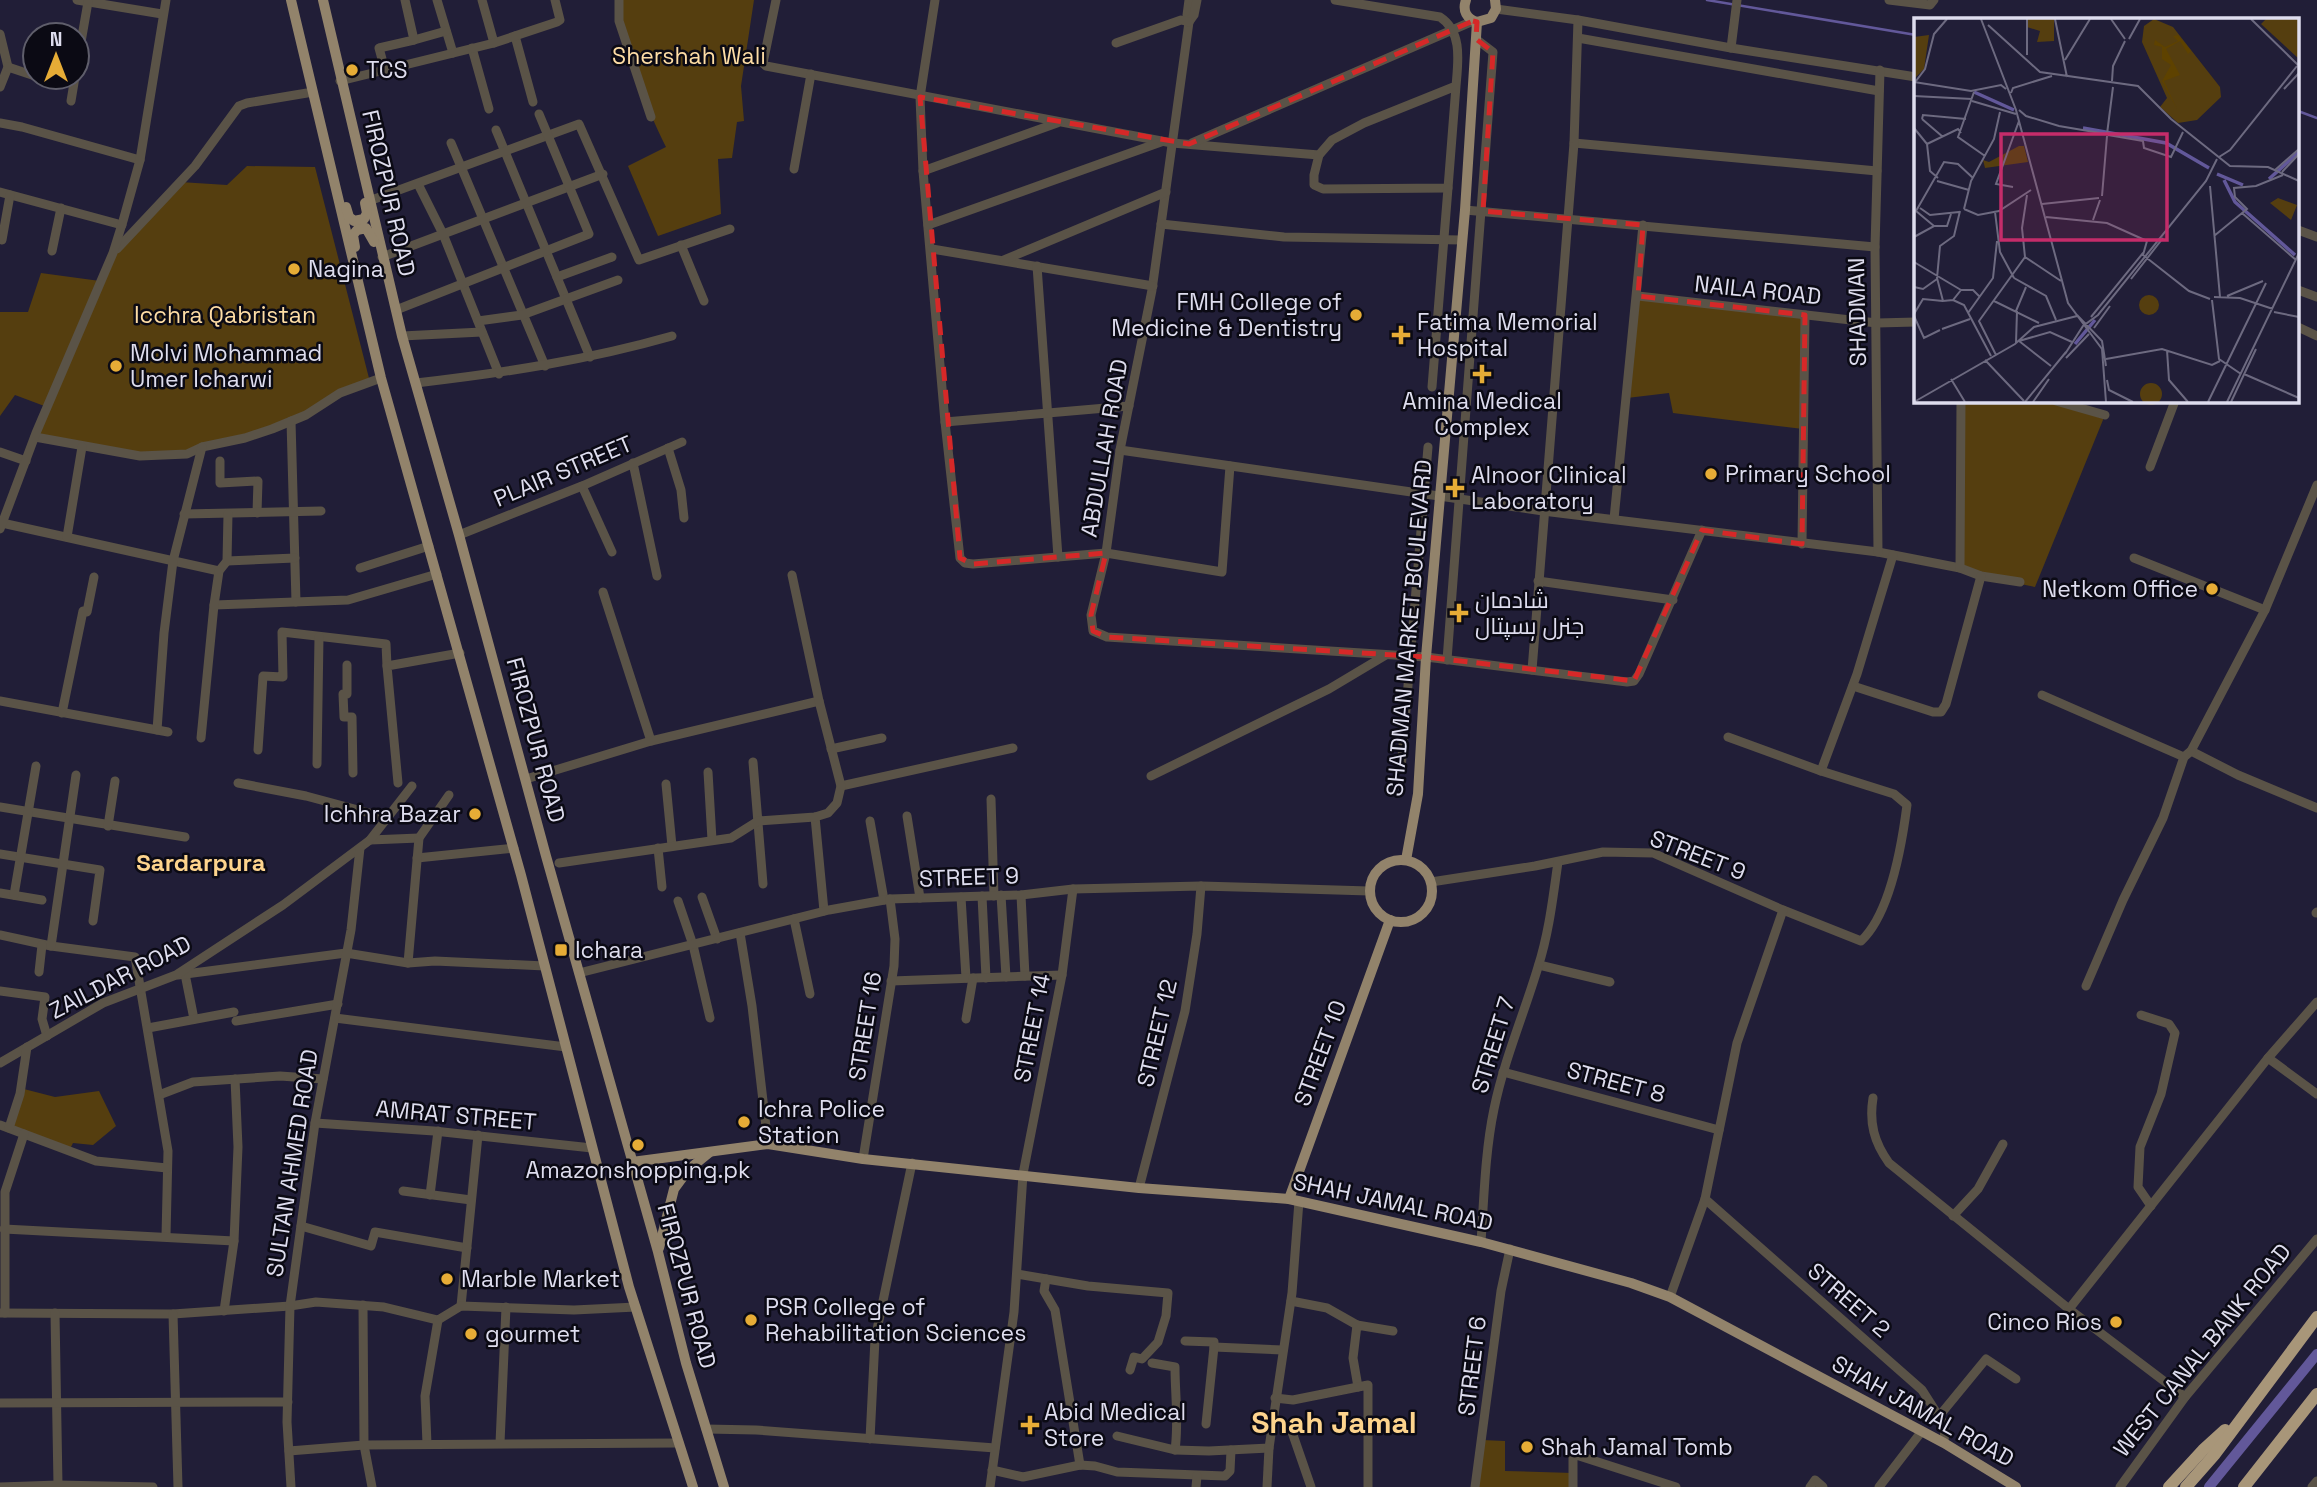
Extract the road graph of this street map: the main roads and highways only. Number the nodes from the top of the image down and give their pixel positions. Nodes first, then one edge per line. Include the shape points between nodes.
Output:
1 (291, 0) edge
2 (323, 0) edge
3 (1466, 0) edge
4 (1495, 4) edge
5 (1475, 21) junction
6 (340, 81) junction
7 (313, 92) junction
8 (370, 334) junction
9 (402, 337) junction
10 (1406, 860) junction
11 (1390, 920) junction
12 (710, 1152) junction
13 (632, 1162) junction
14 (1294, 1200) junction
15 (658, 1252) junction
16 (2317, 1317) edge
17 (2317, 1394) edge
18 (2242, 1416) junction
19 (2276, 1446) junction
20 (692, 1485) edge
21 (724, 1487) edge
22 (2016, 1487) edge
23 (2169, 1487) edge
24 (2186, 1487) edge
25 (2244, 1487) edge
26 (2252, 1487) edge

1 - 7 main road
2 - 6 main road, FIROZPUR ROAD
3 - 5 main road via 1465,13
4 - 5 main road via 1487,21
5 - 10 main road, SHADMAN MARKET BOULEVARD via 1465,209 1418,794
6 - 7 main road via 367,213 364,219 349,217 324,112
6 - 9 main road, FIROZPUR ROAD
7 - 8 main road
8 - 9 main road via 373,315 354,241 357,230 366,228
8 - 20 main road via 636,1307
9 - 13 main road, FIROZPUR ROAD
10 - 11 main road via 1385,864 1371,881 1375,909
10 - 11 main road via 1421,867 1431,882 1430,901 1418,917
11 - 14 main road, STREET 10
12 - 13 main road, SHAH JAMAL ROAD
12 - 14 main road, SHAH JAMAL ROAD via 768,1144 1139,1188
12 - 15 main road via 674,1189
13 - 15 main road, FIROZPUR ROAD
14 - 22 main road, SHAH JAMAL ROAD via 1510,1249 1670,1297 1923,1431
15 - 21 main road, FIROZPUR ROAD
16 - 18 highway
17 - 19 highway
18 - 23 highway
18 - 24 highway
19 - 25 highway
19 - 26 highway

